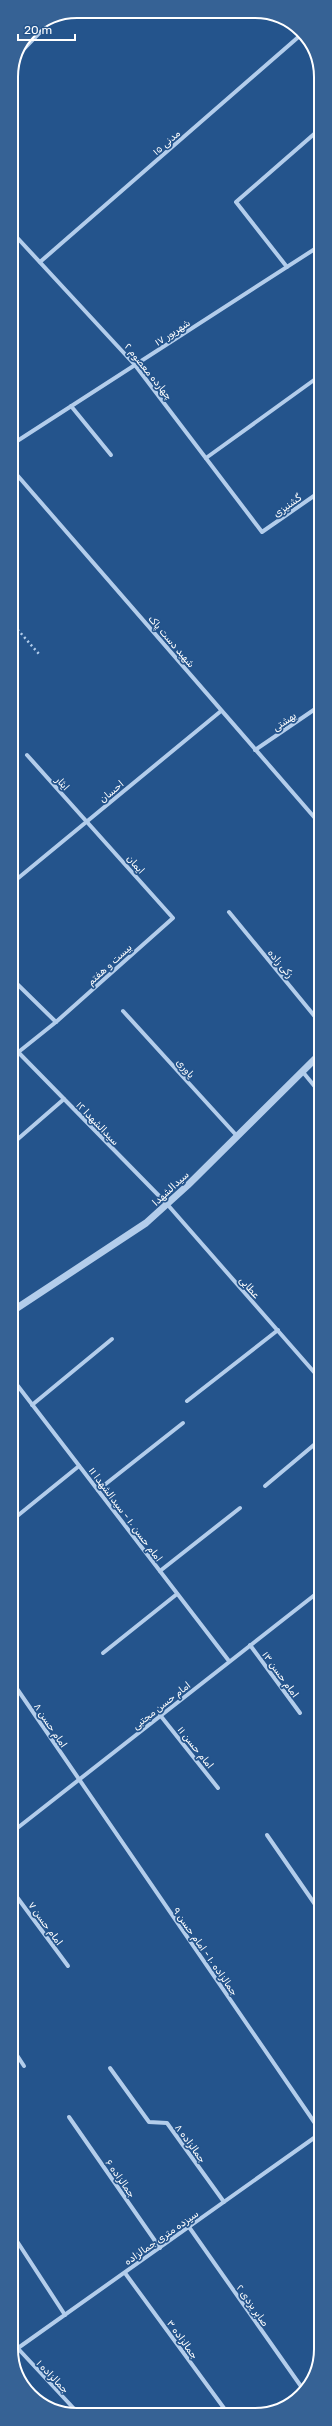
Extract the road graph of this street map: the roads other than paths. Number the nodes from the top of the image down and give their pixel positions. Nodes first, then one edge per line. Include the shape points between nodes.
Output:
1 (44, 28) edge
2 (299, 37) edge
3 (27, 45) edge
4 (314, 134) edge
5 (18, 238) edge
6 (314, 250) edge
7 (40, 262) junction
8 (287, 267) junction
9 (135, 365) junction
10 (314, 380) edge
11 (71, 406) junction
12 (18, 440) edge
13 (111, 455) dead end
14 (206, 458) junction
15 (18, 476) edge
16 (314, 496) edge
17 (262, 532) joint
18 (314, 710) edge
19 (221, 711) junction
20 (255, 750) junction
21 (27, 755) dead end
22 (314, 817) edge
23 (87, 822) junction
24 (18, 878) edge
25 (228, 912) dead end
26 (173, 918) joint
27 (18, 985) edge
28 (123, 1011) dead end
29 (314, 1016) edge
30 (56, 1022) junction
31 (18, 1052) joint
32 (314, 1059) edge
33 (301, 1071) junction
34 (314, 1086) edge
35 (64, 1099) junction
36 (237, 1136) junction
37 (18, 1138) edge
38 (167, 1204) junction
39 (18, 1308) edge
40 (278, 1330) junction
41 (112, 1339) dead end
42 (314, 1372) edge
43 (18, 1386) edge
44 (187, 1401) dead end
45 (32, 1405) junction
46 (183, 1422) dead end
47 (314, 1445) edge
48 (79, 1466) junction
49 (265, 1486) dead end
50 (98, 1490) junction
51 (240, 1508) dead end
52 (18, 1515) edge
53 (160, 1571) junction
54 (177, 1594) junction
55 (314, 1595) edge
56 (250, 1645) junction
57 (103, 1653) dead end
58 (229, 1661) junction
59 (18, 1690) edge
60 (300, 1713) dead end
61 (160, 1715) junction
62 (78, 1779) junction
63 (218, 1788) dead end
64 (18, 1827) edge
65 (267, 1835) dead end
66 (18, 1898) edge
67 (314, 1903) edge
68 (68, 1966) dead end
69 (18, 2057) edge
70 (24, 2066) dead end
71 (110, 2068) dead end
72 (69, 2117) dead end
73 (314, 2123) edge
74 (314, 2138) edge
75 (224, 2202) junction
76 (189, 2227) junction
77 (18, 2243) edge
78 (160, 2248) junction
79 (125, 2273) junction
80 (65, 2315) junction
81 (18, 2348) edge
82 (18, 2350) edge
83 (301, 2386) edge
84 (73, 2408) edge
85 (225, 2408) edge

1 - 3 street
2 - 7 street, مدنی ۱۵
4 - 8 street via 236,202
5 - 7 street, چهارده معصوم ۲
6 - 8 street, ۱۷ شهریور
7 - 9 street, چهارده معصوم ۲
8 - 9 street, ۱۷ شهریور
9 - 11 street, ۱۷ شهریور
9 - 14 street, چهارده معصوم ۲
10 - 14 street
11 - 12 street, ۱۷ شهریور
11 - 13 street
14 - 17 street, چهارده معصوم ۲
15 - 19 street, شهید دست پاک
16 - 17 street, گشنیزی
18 - 20 street, بهشتی
19 - 20 street, شهید دست پاک
19 - 23 street, احسان
20 - 22 street, شهید دست پاک
21 - 23 street, ایثار
23 - 24 street, احسان
23 - 26 street, ایمان
25 - 29 street, زکی زاده
26 - 30 street, بیست و هفتم
27 - 30 street
28 - 36 street, یاوری
30 - 31 street, بیست و هفتم
31 - 35 street, سیدالشهدا ۱۲
32 - 33 street, سیدالشهدا
33 - 34 street
33 - 36 street, سیدالشهدا
35 - 37 street
35 - 38 street, سیدالشهدا ۱۲
36 - 38 street, سیدالشهدا
38 - 39 street, سیدالشهدا via 110,1249
38 - 40 street, عطایی
40 - 42 street, عطایی
40 - 44 street
41 - 45 street
43 - 45 street, امام حسن ۱۰ - سیدالشهدا ۱۱
45 - 48 street, امام حسن ۱۰ - سیدالشهدا ۱۱
46 - 50 street
47 - 49 street
48 - 50 street, امام حسن ۱۰ - سیدالشهدا ۱۱
48 - 52 street
50 - 53 street, امام حسن ۱۰ - سیدالشهدا ۱۱
51 - 53 street
53 - 54 street, امام حسن ۱۰ - سیدالشهدا ۱۱
54 - 57 street
54 - 58 street, امام حسن ۱۰ - سیدالشهدا ۱۱
55 - 56 street, امام حسن مجتبی
56 - 58 street, امام حسن مجتبی
56 - 60 street, امام حسن ۱۳
58 - 61 street, امام حسن مجتبی
59 - 62 street, امام حسن ۸
61 - 62 street, امام حسن مجتبی
61 - 63 street, امام حسن ۱۱
62 - 64 street, امام حسن مجتبی
62 - 73 street, جمالزاده ۱۰ - امام حسن ۹
65 - 67 street
66 - 68 street, امام حسن ۷
69 - 70 street
71 - 75 street, جمالزاده ۸ via 149,2122 167,2124
72 - 78 street, جمالزاده ۶
74 - 75 street, سیزده متری جمالزاده
75 - 76 street, سیزده متری جمالزاده
76 - 78 street, سیزده متری جمالزاده
76 - 83 street, صابر یزدی ۲
77 - 80 street
78 - 79 street, سیزده متری جمالزاده
79 - 80 street, سیزده متری جمالزاده
79 - 85 street, جمالزاده ۳
80 - 81 street, سیزده متری جمالزاده
82 - 84 street, جمالزاده ۱

